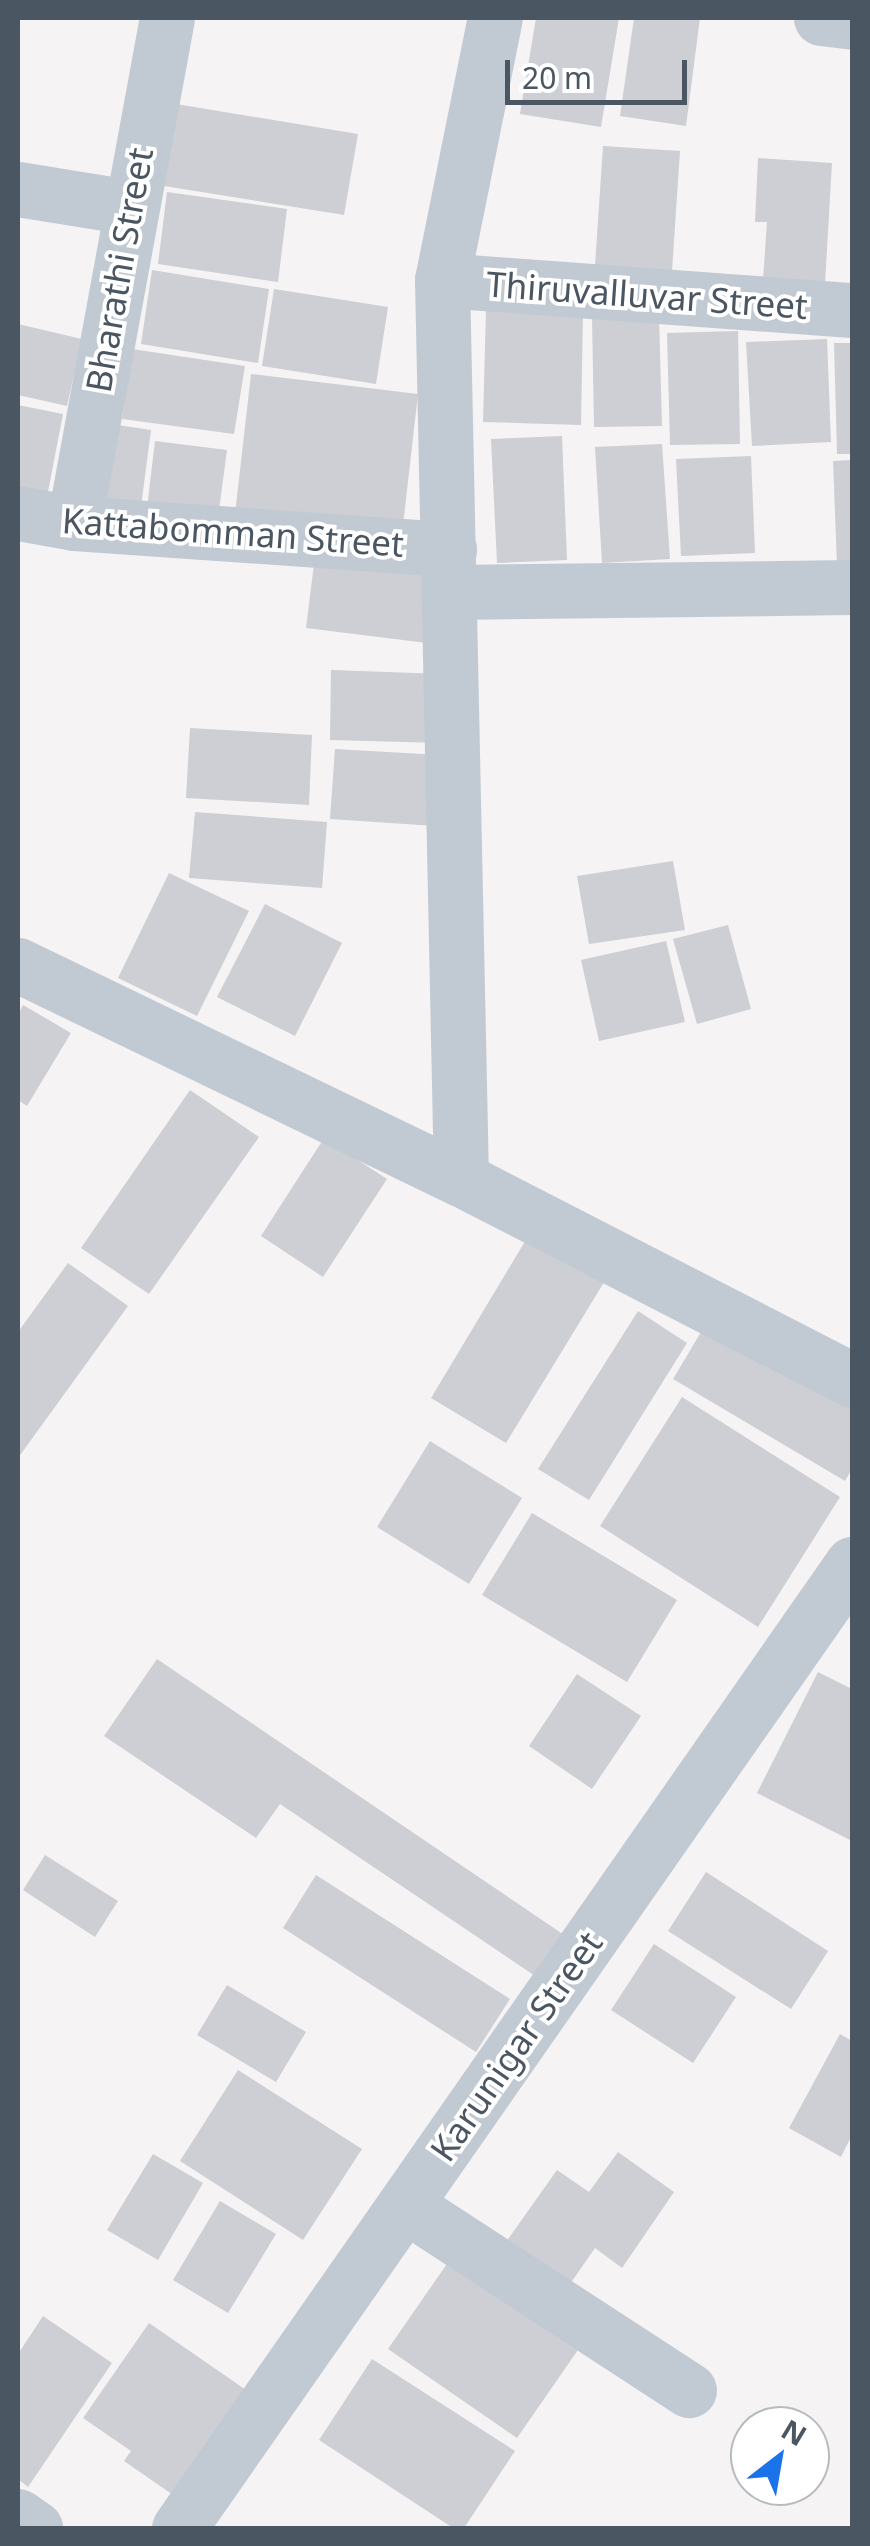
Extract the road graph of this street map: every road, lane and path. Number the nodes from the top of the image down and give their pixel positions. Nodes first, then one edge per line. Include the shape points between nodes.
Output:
1 (167, 18) edge
2 (495, 18) edge
3 (822, 18) edge
4 (852, 22) edge
5 (18, 189) edge
6 (129, 207) junction
7 (442, 280) junction
8 (852, 310) edge
9 (18, 513) edge
10 (74, 523) junction
11 (450, 571) junction
12 (852, 587) edge
13 (18, 964) edge
14 (461, 1179) junction
15 (852, 1380) edge
16 (852, 1564) edge
17 (405, 2205) junction
18 (689, 2390) dead end
19 (18, 2516) edge
20 (35, 2528) edge
21 (179, 2528) edge

1 - 6 street, Bharathi Street
2 - 7 street
3 - 4 street
5 - 6 street
6 - 10 street, Bharathi Street
7 - 8 street, Thiruvalluvar Street
7 - 11 street
9 - 10 street, Kattabomman Street
10 - 11 street, Kattabomman Street
11 - 12 street, Kattabomman Street
11 - 14 street
13 - 14 street
14 - 15 street
16 - 17 street, Karunigar Street
17 - 18 street
17 - 21 street, Karunigar Street
19 - 20 street

